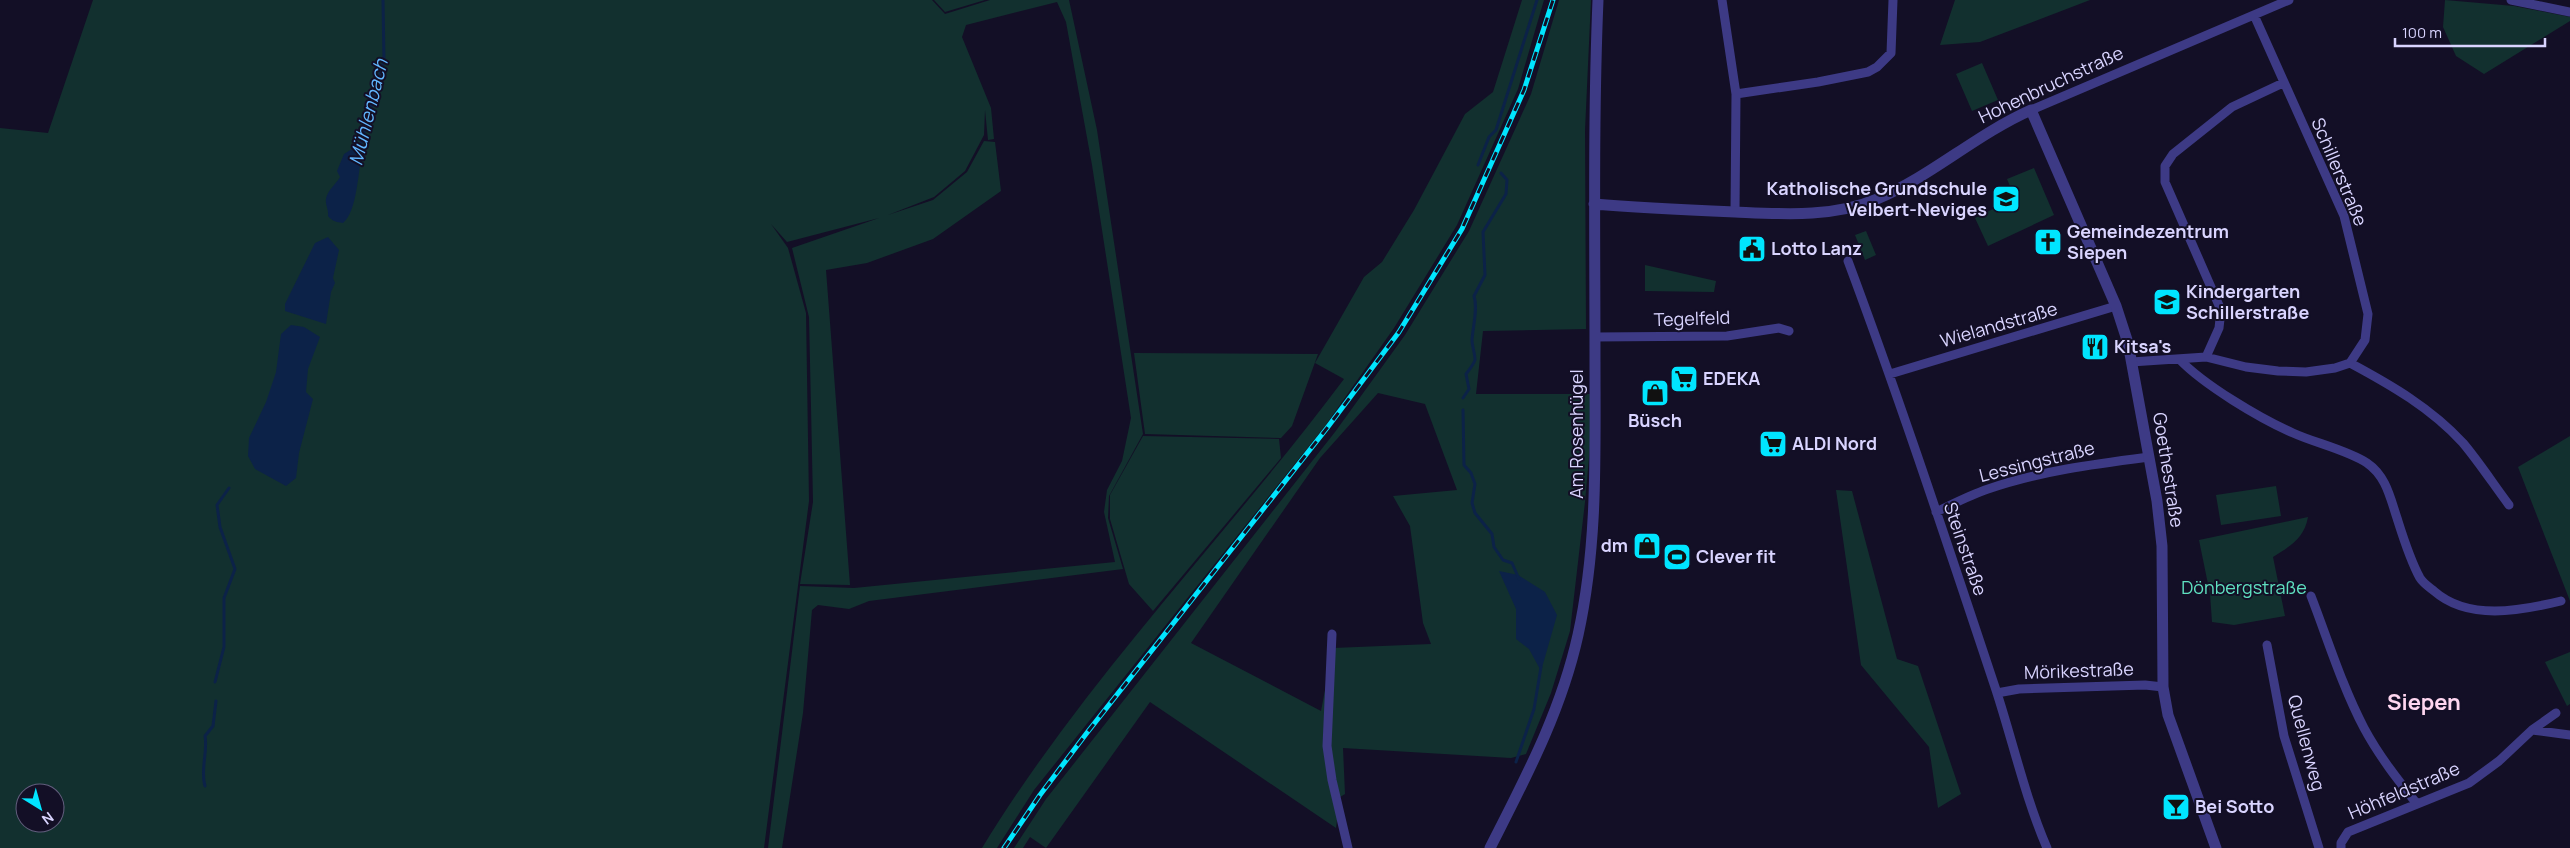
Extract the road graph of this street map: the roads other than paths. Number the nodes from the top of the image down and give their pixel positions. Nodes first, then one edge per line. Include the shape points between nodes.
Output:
1 (1598, 0) edge
2 (1722, 0) edge
3 (1893, 0) edge
4 (2289, 0) edge
5 (2511, 0) edge
6 (2570, 12) edge
7 (2254, 15) junction
8 (2283, 83) junction
9 (1736, 94) junction
10 (2031, 110) junction
11 (1594, 204) junction
12 (1735, 212) junction
13 (1848, 261) dead end
14 (2116, 306) junction
15 (1790, 331) dead end
16 (1595, 338) junction
17 (2206, 357) junction
18 (2179, 359) junction
19 (2131, 362) junction
20 (2350, 363) junction
21 (1890, 374) junction
22 (2149, 457) junction
23 (2509, 505) dead end
24 (1936, 512) junction
25 (2311, 596) dead end
26 (2561, 601) dead end
27 (1332, 634) dead end
28 (2267, 645) dead end
29 (2163, 687) junction
30 (1997, 692) junction
31 (2556, 713) dead end
32 (2532, 730) junction
33 (2570, 735) edge
34 (2417, 804) junction
35 (1348, 848) edge
36 (1490, 848) edge
37 (2047, 848) edge
38 (2216, 848) edge
39 (2319, 848) edge
40 (2340, 848) edge

1 - 11 street, Am Rosenhügel
2 - 9 street
3 - 9 street via 1891,53 1877,67 1868,72 1818,82
4 - 7 street, Hohenbruchstraße
5 - 6 street
7 - 8 street, Schillerstraße
7 - 10 street, Hohenbruchstraße
8 - 17 street via 2232,107 2173,154 2165,166 2165,182 2220,310 2219,328
8 - 20 street, Schillerstraße via 2344,216 2368,314 2365,340
9 - 12 street
10 - 12 street, Hohenbruchstraße via 2000,124 1917,179 1875,200 1812,213
10 - 14 street, Goethestraße
11 - 12 street, Hohenbruchstraße
11 - 16 street, Am Rosenhügel
13 - 21 street, Steinstraße
14 - 19 street, Goethestraße
14 - 21 street, Wielandstraße
15 - 16 street, Tegelfeld via 1779,328 1727,336
16 - 36 street, Am Rosenhügel via 1595,492 1588,583 1578,636 1550,726
17 - 18 street
17 - 20 street via 2278,371 2306,372
18 - 19 street
18 - 26 street via 2190,370 2292,433 2365,462 2378,472 2386,484 2421,580 2444,600 2476,611 2528,609
19 - 22 street, Goethestraße
20 - 23 street via 2422,406 2444,424
21 - 24 street, Steinstraße
22 - 24 street, Lessingstraße via 2086,465 2031,477 1987,489
22 - 29 street, Goethestraße via 2162,546
24 - 30 street, Steinstraße
25 - 34 street via 2365,730 2387,766
27 - 35 street via 1327,746
28 - 39 street, Quellenweg via 2284,736
29 - 30 street, Mörikestraße via 2028,688
29 - 38 street, Goethestraße via 2168,715
30 - 37 street, Steinstraße
31 - 32 street, Höhfeldstraße
32 - 33 street
32 - 34 street, Höhfeldstraße via 2499,761 2469,782
34 - 40 street, Höhfeldstraße via 2348,832

